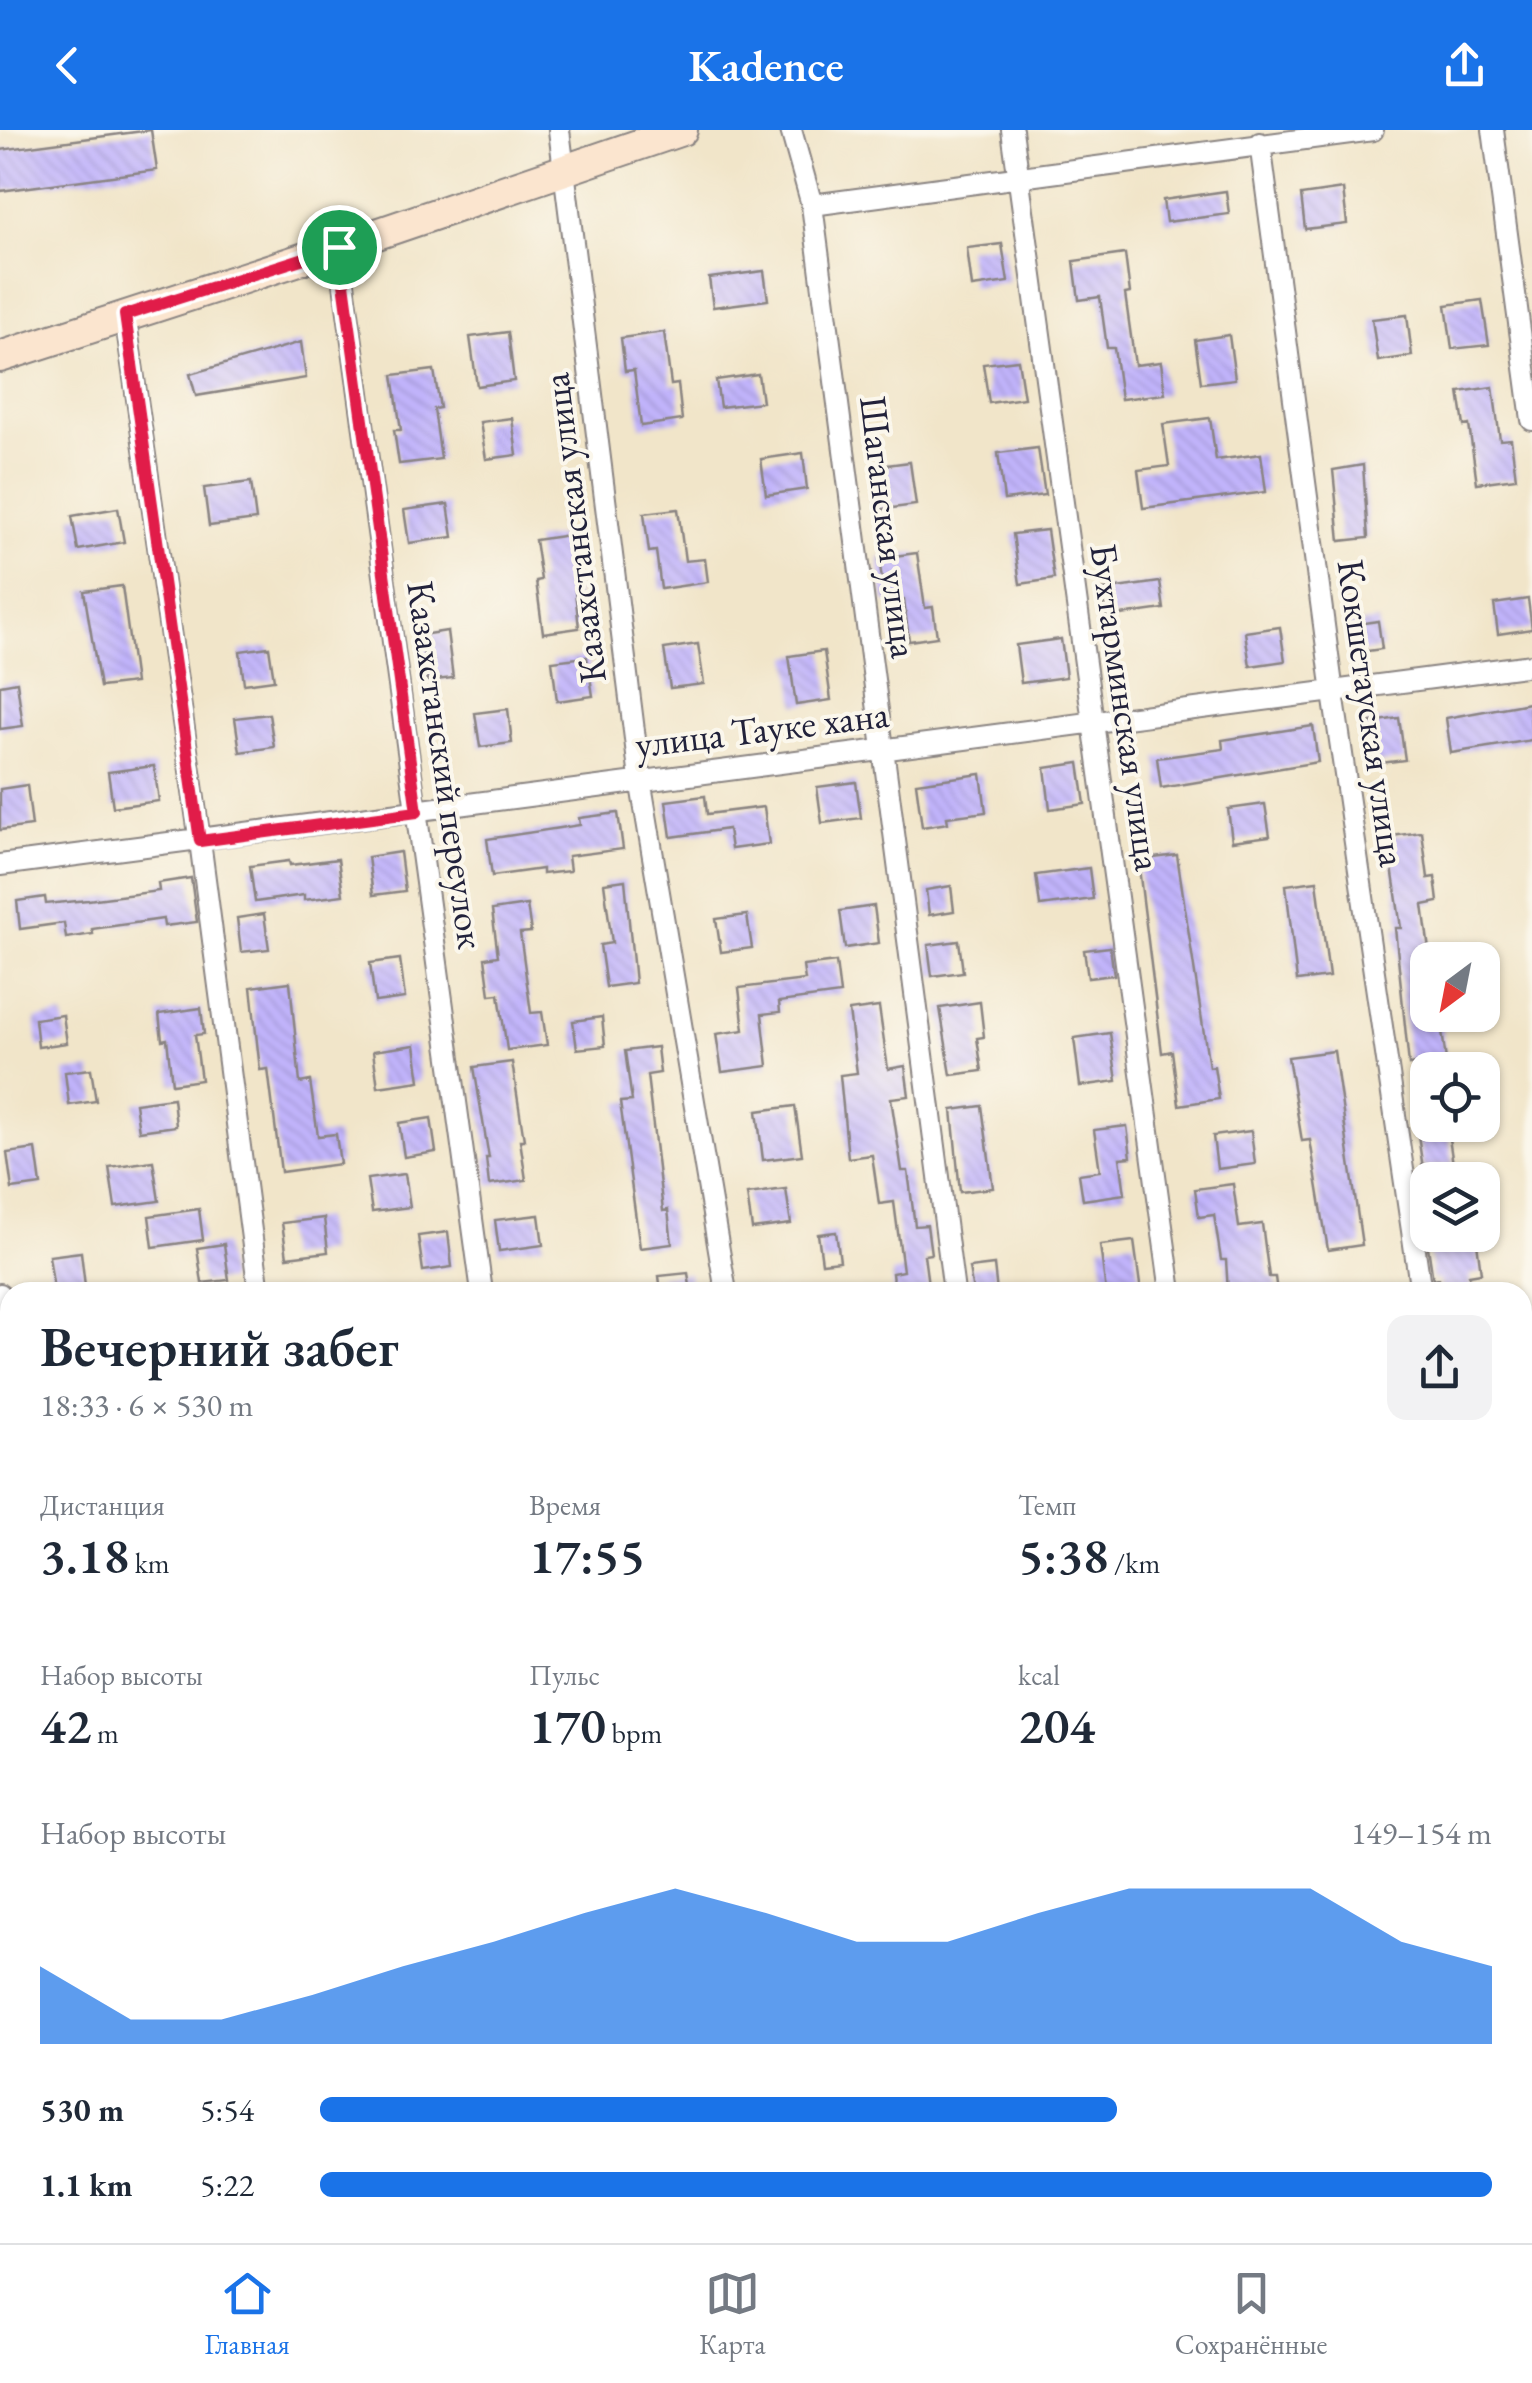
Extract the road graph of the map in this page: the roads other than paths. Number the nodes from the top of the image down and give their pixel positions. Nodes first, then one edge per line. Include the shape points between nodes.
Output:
1 (559, 130) edge
2 (682, 130) edge
3 (792, 130) edge
4 (1012, 130) edge
5 (1372, 130) edge
6 (1493, 130) edge
7 (1260, 143) junction
8 (565, 168) junction
9 (1018, 176) junction
10 (812, 205) junction
11 (339, 247) junction
12 (125, 315) junction
13 (0, 357) edge
14 (1532, 420) edge
15 (1532, 665) edge
16 (1333, 693) junction
17 (1094, 724) junction
18 (883, 749) junction
19 (640, 779) junction
20 (417, 812) junction
21 (200, 841) junction
22 (0, 865) edge
23 (258, 1282) edge
24 (481, 1282) edge
25 (724, 1282) edge
26 (953, 1282) edge
27 (1170, 1282) edge
28 (1420, 1282) edge

1 - 8 street, Казахстанская улица
2 - 8 main road
3 - 10 street, Шаганская улица
4 - 9 street, Бухтарминская улица
5 - 7 street
6 - 14 street
7 - 9 street
7 - 16 street, Кокшетауская улица
8 - 11 main road
8 - 19 street, Казахстанская улица
9 - 10 street
9 - 17 street, Бухтарминская улица
10 - 18 street, Шаганская улица
11 - 12 main road
11 - 20 street, Казахстанский переулок
12 - 13 main road
12 - 21 street
15 - 16 street, улица Тауке хана
16 - 17 street, улица Тауке хана
16 - 28 street, Кокшетауская улица
17 - 18 street, улица Тауке хана
17 - 27 street, Бухтарминская улица
18 - 19 street, улица Тауке хана
18 - 26 street, Шаганская улица
19 - 20 street, улица Тауке хана
19 - 25 street, Казахстанская улица
20 - 21 street, улица Тауке хана
20 - 24 street, Казахстанский переулок
21 - 22 street, улица Тауке хана
21 - 23 street

